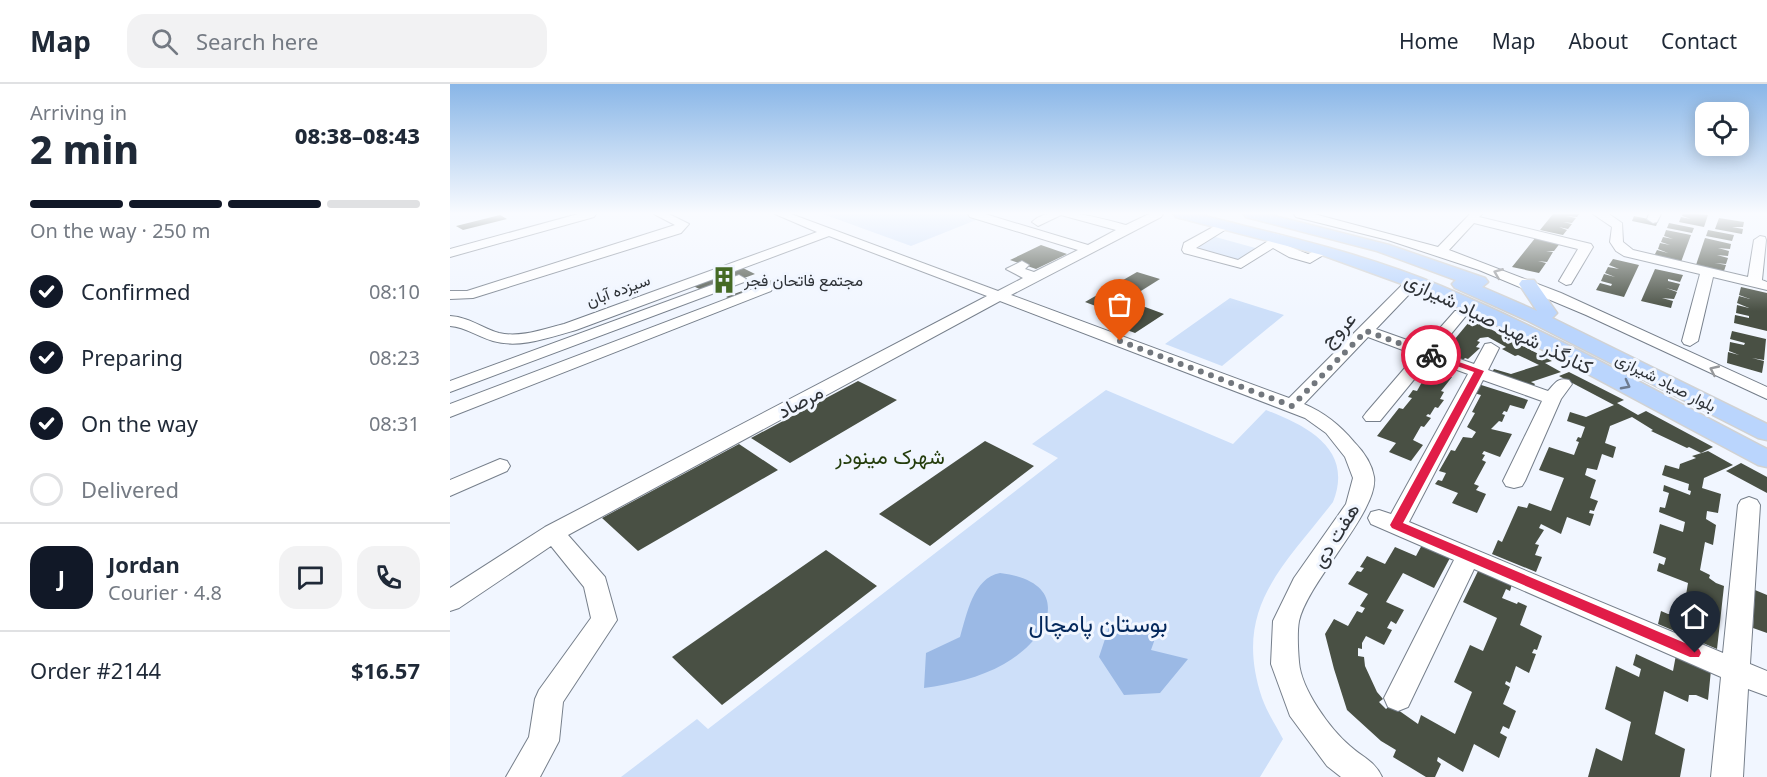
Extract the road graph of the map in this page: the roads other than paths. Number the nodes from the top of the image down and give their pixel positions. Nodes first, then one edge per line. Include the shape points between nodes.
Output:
1 (474, 246) edge
2 (625, 246) edge
3 (790, 246) edge
4 (867, 246) edge
5 (1080, 246) edge
6 (1094, 246) edge
7 (1189, 246) edge
8 (1261, 246) edge
9 (1313, 246) edge
10 (1349, 246) edge
11 (1375, 246) edge
12 (1420, 246) edge
13 (1445, 246) edge
14 (1585, 246) edge
15 (1618, 246) edge
16 (1760, 246) edge
17 (1089, 249) junction
18 (1440, 252) junction
19 (450, 253) edge
20 (1360, 262) junction
21 (1022, 264) dead end
22 (1707, 273) junction
23 (1034, 277) junction
24 (740, 279) dead end
25 (1452, 280) junction
26 (1414, 281) junction
27 (1566, 281) dead end
28 (1528, 285) junction
29 (1761, 285) edge
30 (766, 288) dead end
31 (450, 296) edge
32 (999, 296) junction
33 (1548, 313) junction
34 (1460, 314) dead end
35 (450, 321) edge
36 (1366, 331) junction
37 (542, 334) junction
38 (1540, 340) junction
39 (1690, 341) dead end
40 (560, 347) junction
41 (1491, 348) dead end
42 (1427, 353) junction
43 (1620, 360) junction
44 (578, 361) junction
45 (1479, 371) junction
46 (1563, 384) dead end
47 (450, 387) edge
48 (1767, 394) edge
49 (1552, 399) junction
50 (1292, 406) junction
51 (450, 411) edge
52 (1767, 415) edge
53 (1373, 417) dead end
54 (1767, 433) edge
55 (1767, 459) edge
56 (500, 466) dead end
57 (1514, 481) dead end
58 (450, 489) edge
59 (1749, 505) dead end
60 (554, 533) junction
61 (1468, 556) junction
62 (450, 601) edge
63 (1736, 670) junction
64 (1767, 684) edge
65 (1398, 698) dead end
66 (522, 777) edge
67 (1366, 777) edge
68 (1727, 777) edge

1 - 19 street
2 - 31 street via 468,296
3 - 37 street, سیزده آبان
4 - 32 street, هفت دی
5 - 17 street
6 - 17 street, مرصاد
7 - 8 street via 1189,250 1238,264 1246,262
9 - 20 main road, کنارگذر شهید صیاد شیرازی
10 - 25 main road, بلوار صیاد شیرازی
11 - 33 main road, بلوار صیاد شیرازی via 1422,261
12 - 18 street
13 - 18 street
14 - 27 street
15 - 22 street via 1640,257
16 - 29 street
17 - 23 street, مرصاد
28 -> 18 street
20 - 25 main road
20 - 26 main road, کنارگذر شهید صیاد شیرازی
21 - 23 street via 1013,269
22 - 29 street
22 - 39 street
23 - 32 street, مرصاد
24 - 40 street
25 - 43 main road, بلوار صیاد شیرازی
26 - 36 street, عروج
26 - 38 main road, کنارگذر شهید صیاد شیرازی
28 - 33 main road
48 -> 28 street
30 - 44 street
32 - 50 street, هفت دی
32 - 60 street, مرصاد
33 - 52 main road, بلوار صیاد شیرازی via 1737,405
34 - 42 street
35 - 37 street, سیزده آبان via 472,324 491,336
36 - 42 street
36 - 50 street, عروج
37 - 40 street
38 - 43 main road
38 -> 55 main road, کنارگذر شهید صیاد شیرازی
40 - 44 street
40 - 47 street
41 - 45 street
42 - 45 street
42 - 53 street
43 - 54 main road, بلوار صیاد شیرازی
44 - 51 street
45 - 49 street
45 - 61 street via 1388,521
46 - 49 street
49 - 57 street
50 - 67 street, هفت دی via 1333,429 1355,455 1364,478 1357,505 1303,585 1286,621 1284,664 1300,708 1338,756
56 - 58 street
59 - 63 street
60 - 62 street, مرصاد
60 - 66 street via 596,584 604,620 549,699 544,741
61 - 63 street
61 - 65 street
63 - 64 street
63 - 68 street

